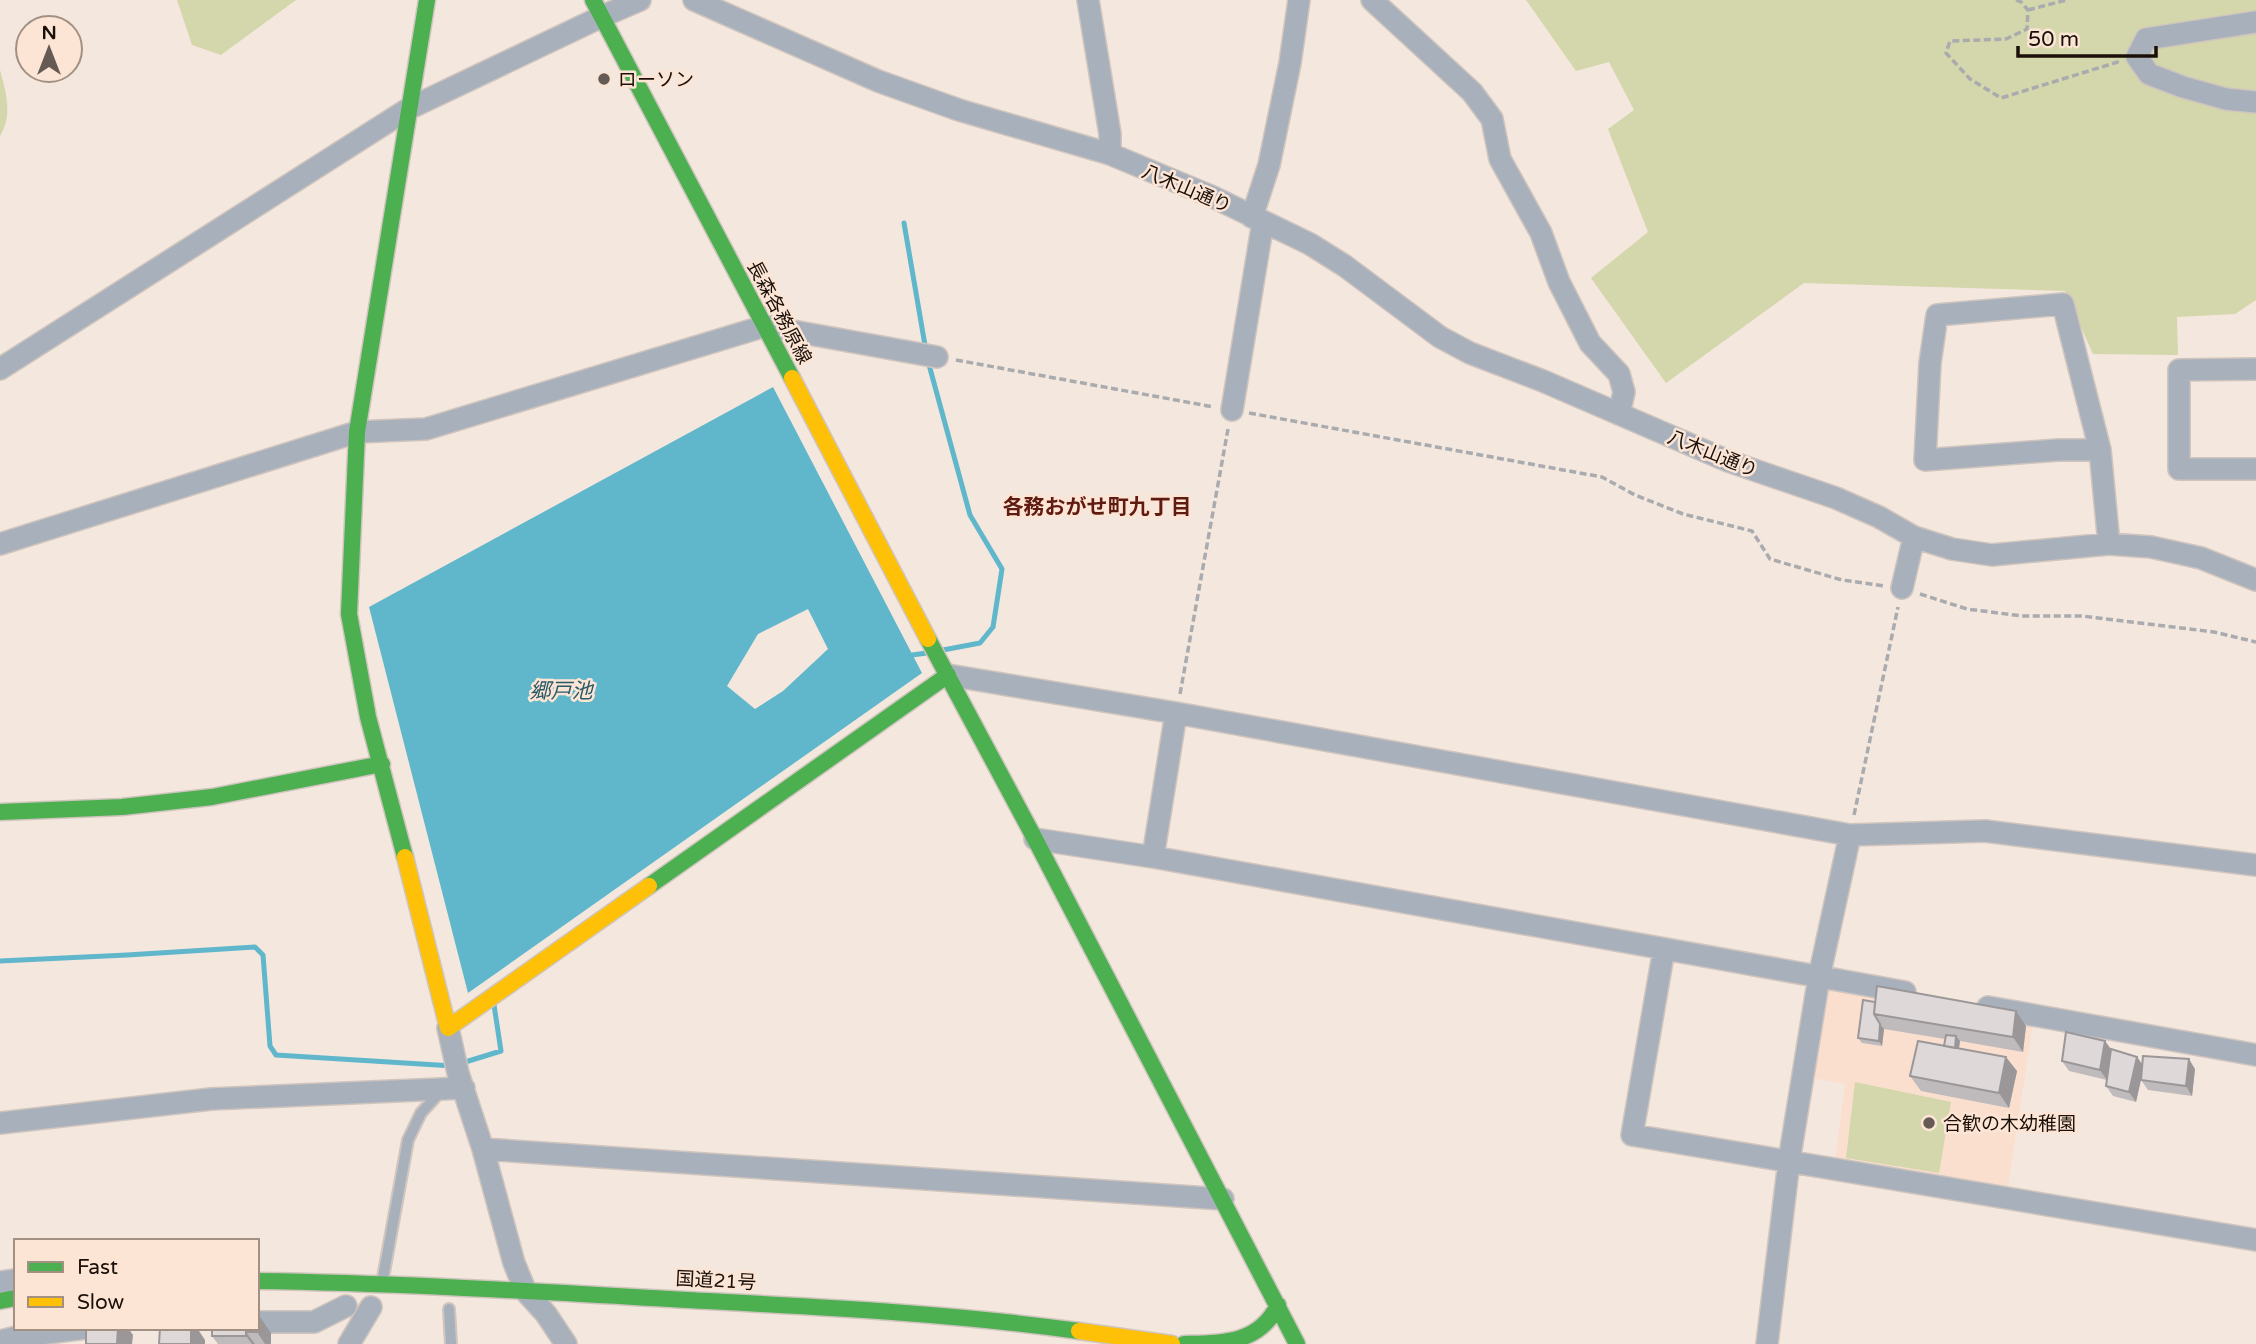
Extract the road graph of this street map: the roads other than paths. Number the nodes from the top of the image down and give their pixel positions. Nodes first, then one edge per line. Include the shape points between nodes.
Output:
1 (427, 0) edge
2 (640, 0) edge
3 (694, 0) edge
4 (1088, 0) edge
5 (1299, 0) edge
6 (1372, 0) edge
7 (598, 8) edge
8 (2256, 22) edge
9 (2256, 102) edge
10 (408, 109) junction
11 (1110, 154) junction
12 (1258, 219) junction
13 (765, 326) junction
14 (927, 355) road end
15 (0, 369) edge
16 (2256, 369) edge
17 (1232, 410) road end
18 (1619, 414) junction
19 (357, 432) junction
20 (2099, 450) junction
21 (2256, 469) edge
22 (1914, 537) junction
23 (0, 544) edge
24 (2109, 544) junction
25 (2256, 580) edge
26 (1902, 588) road end
27 (943, 667) junction
28 (1176, 713) junction
29 (382, 764) junction
30 (0, 811) edge
31 (1850, 835) junction
32 (1035, 839) junction
33 (1153, 857) junction
34 (2256, 866) edge
35 (1664, 949) junction
36 (1819, 977) junction
37 (1920, 995) edge
38 (1973, 1005) edge
39 (449, 1037) junction
40 (2256, 1055) edge
41 (461, 1081) junction
42 (441, 1091) junction
43 (0, 1123) edge
44 (483, 1149) junction
45 (1789, 1161) junction
46 (1223, 1199) junction
47 (2256, 1240) edge
48 (259, 1263) edge
49 (259, 1281) edge
50 (383, 1283) junction
51 (343, 1284) junction
52 (526, 1292) junction
53 (308, 1304) dead end
54 (1278, 1305) junction
55 (346, 1306) junction
56 (377, 1307) joint
57 (449, 1309) dead end
58 (519, 1313) dead end
59 (546, 1314) junction
60 (568, 1315) dead end
61 (259, 1322) edge
62 (70, 1330) edge
63 (0, 1341) edge
64 (349, 1344) edge
65 (451, 1344) edge
66 (566, 1344) edge
67 (1172, 1344) edge
68 (1184, 1344) edge
69 (1297, 1344) edge
70 (1767, 1344) edge

1 - 10 main road
2 - 7 street
3 - 11 street, 八木山通り via 858,72 959,110
4 - 11 street
5 - 12 street
6 - 18 street via 1472,92 1492,119 1500,159 1541,233 1571,307 1590,343 1619,374 1624,392
7 - 10 street
7 - 13 main road, 長森各務原線
8 - 9 street via 2146,38 2137,57 2149,74 2226,99
10 - 15 street
10 - 19 main road
11 - 12 street, 八木山通り
12 - 17 street
12 - 18 street, 八木山通り via 1345,266 1440,337 1469,353
13 - 14 street
13 - 19 street via 426,429
13 - 27 main road, 長森各務原線
16 - 21 street via 2179,370 2179,469
18 - 22 street, 八木山通り via 1728,461 1836,498
19 - 23 street
19 - 29 main road via 349,614
20 - 20 street via 2063,304 1937,315 1925,460
20 - 24 street
22 - 24 street, 八木山通り via 1992,555
22 - 26 street
24 - 25 street, 八木山通り via 2201,558
27 - 28 street
27 - 32 main road, 長森各務原線
27 - 39 main road via 480,1005
28 - 31 street
28 - 33 street
29 - 30 main road via 212,797 122,807
29 - 39 main road
31 - 34 street via 1984,831
31 - 36 street
32 - 33 street
32 - 46 main road, 長森各務原線
33 - 35 street
35 - 36 street
35 - 45 street via 1632,1135
36 - 37 street
36 - 45 street
38 - 40 street
39 - 41 street
41 - 42 street
41 - 44 street
42 - 43 street via 211,1099
42 - 50 lane via 421,1113 408,1140
44 - 46 street
44 - 52 street
45 - 47 street
45 - 70 street
46 - 54 main road, 長森各務原線
48 - 51 street via 292,1264 333,1274
49 - 51 main road, 国道21号
50 - 51 main road, 国道21号
50 - 52 main road, 国道21号
52 - 59 street
52 - 67 main road, 国道21号 via 1000,1320
53 - 55 main road
54 - 68 main road via 1257,1334 1237,1342
54 - 69 main road, 長森各務原線
55 - 56 main road
55 - 61 street via 314,1322
56 - 64 street
57 - 65 lane
58 - 59 main road
59 - 60 main road
59 - 66 street
62 - 63 street

